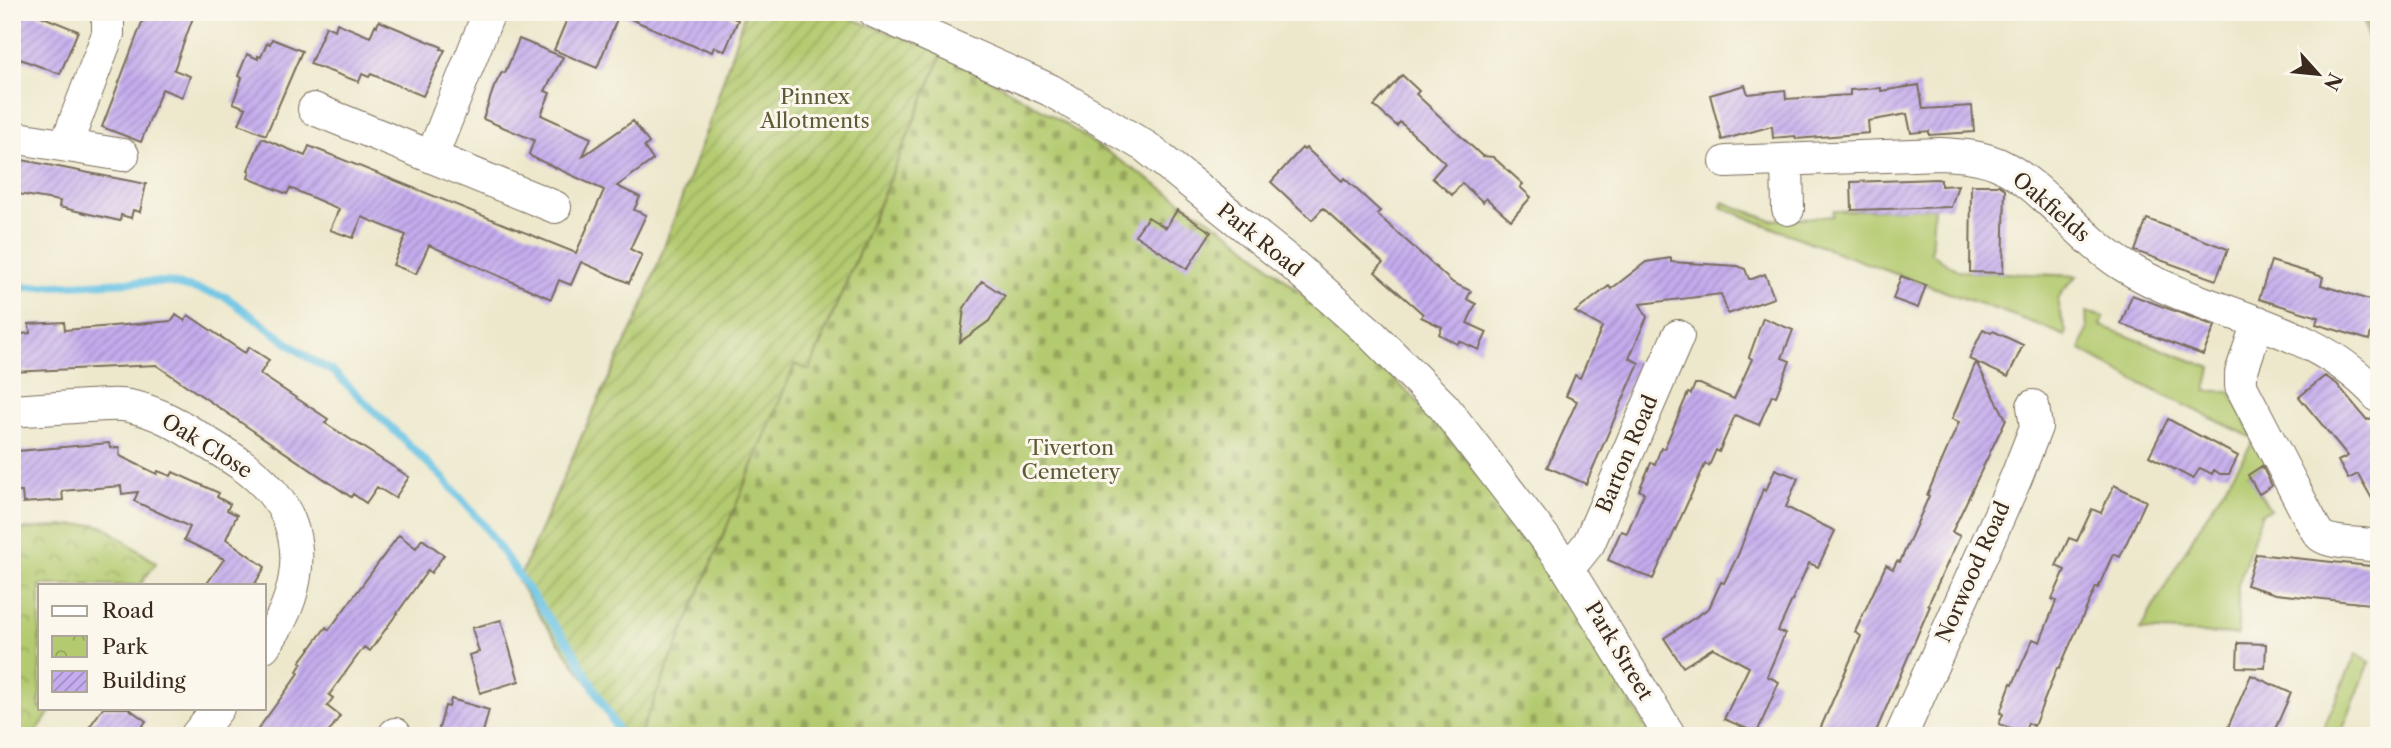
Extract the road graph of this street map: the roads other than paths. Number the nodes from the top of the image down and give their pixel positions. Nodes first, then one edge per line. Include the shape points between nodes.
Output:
1 (105, 12) edge
2 (489, 12) edge
3 (875, 12) edge
4 (314, 109) dead end
5 (12, 137) edge
6 (66, 145) junction
7 (123, 155) dead end
8 (432, 156) junction
9 (1787, 160) junction
10 (1726, 162) dead end
11 (555, 206) dead end
12 (1788, 209) dead end
13 (2258, 323) junction
14 (1678, 336) dead end
15 (2379, 397) edge
16 (2033, 407) dead end
17 (12, 411) edge
18 (2379, 547) edge
19 (1566, 566) junction
20 (266, 644) edge
21 (216, 710) edge
22 (196, 736) edge
23 (1670, 736) edge
24 (1901, 736) edge

1 - 6 street via 108,34
2 - 8 street
3 - 19 street, Park Road via 1050,90 1146,147 1292,264 1444,407
4 - 8 street
5 - 6 street
6 - 7 street
8 - 11 street
9 - 10 street, Oakfields
9 - 12 street
9 - 13 street, Oakfields via 1940,154 1973,156 1998,164 2022,178 2093,244 2125,267
13 - 15 street, Oakfields via 2331,355
13 - 18 street via 2241,386 2311,521 2320,536
14 - 19 street, Barton Road via 1589,543
16 - 24 street, Norwood Road via 2036,427 2016,478
17 - 20 street, Oak Close via 127,405 190,431 256,476 282,507 297,564 289,605
19 - 23 street, Park Street
21 - 22 street

